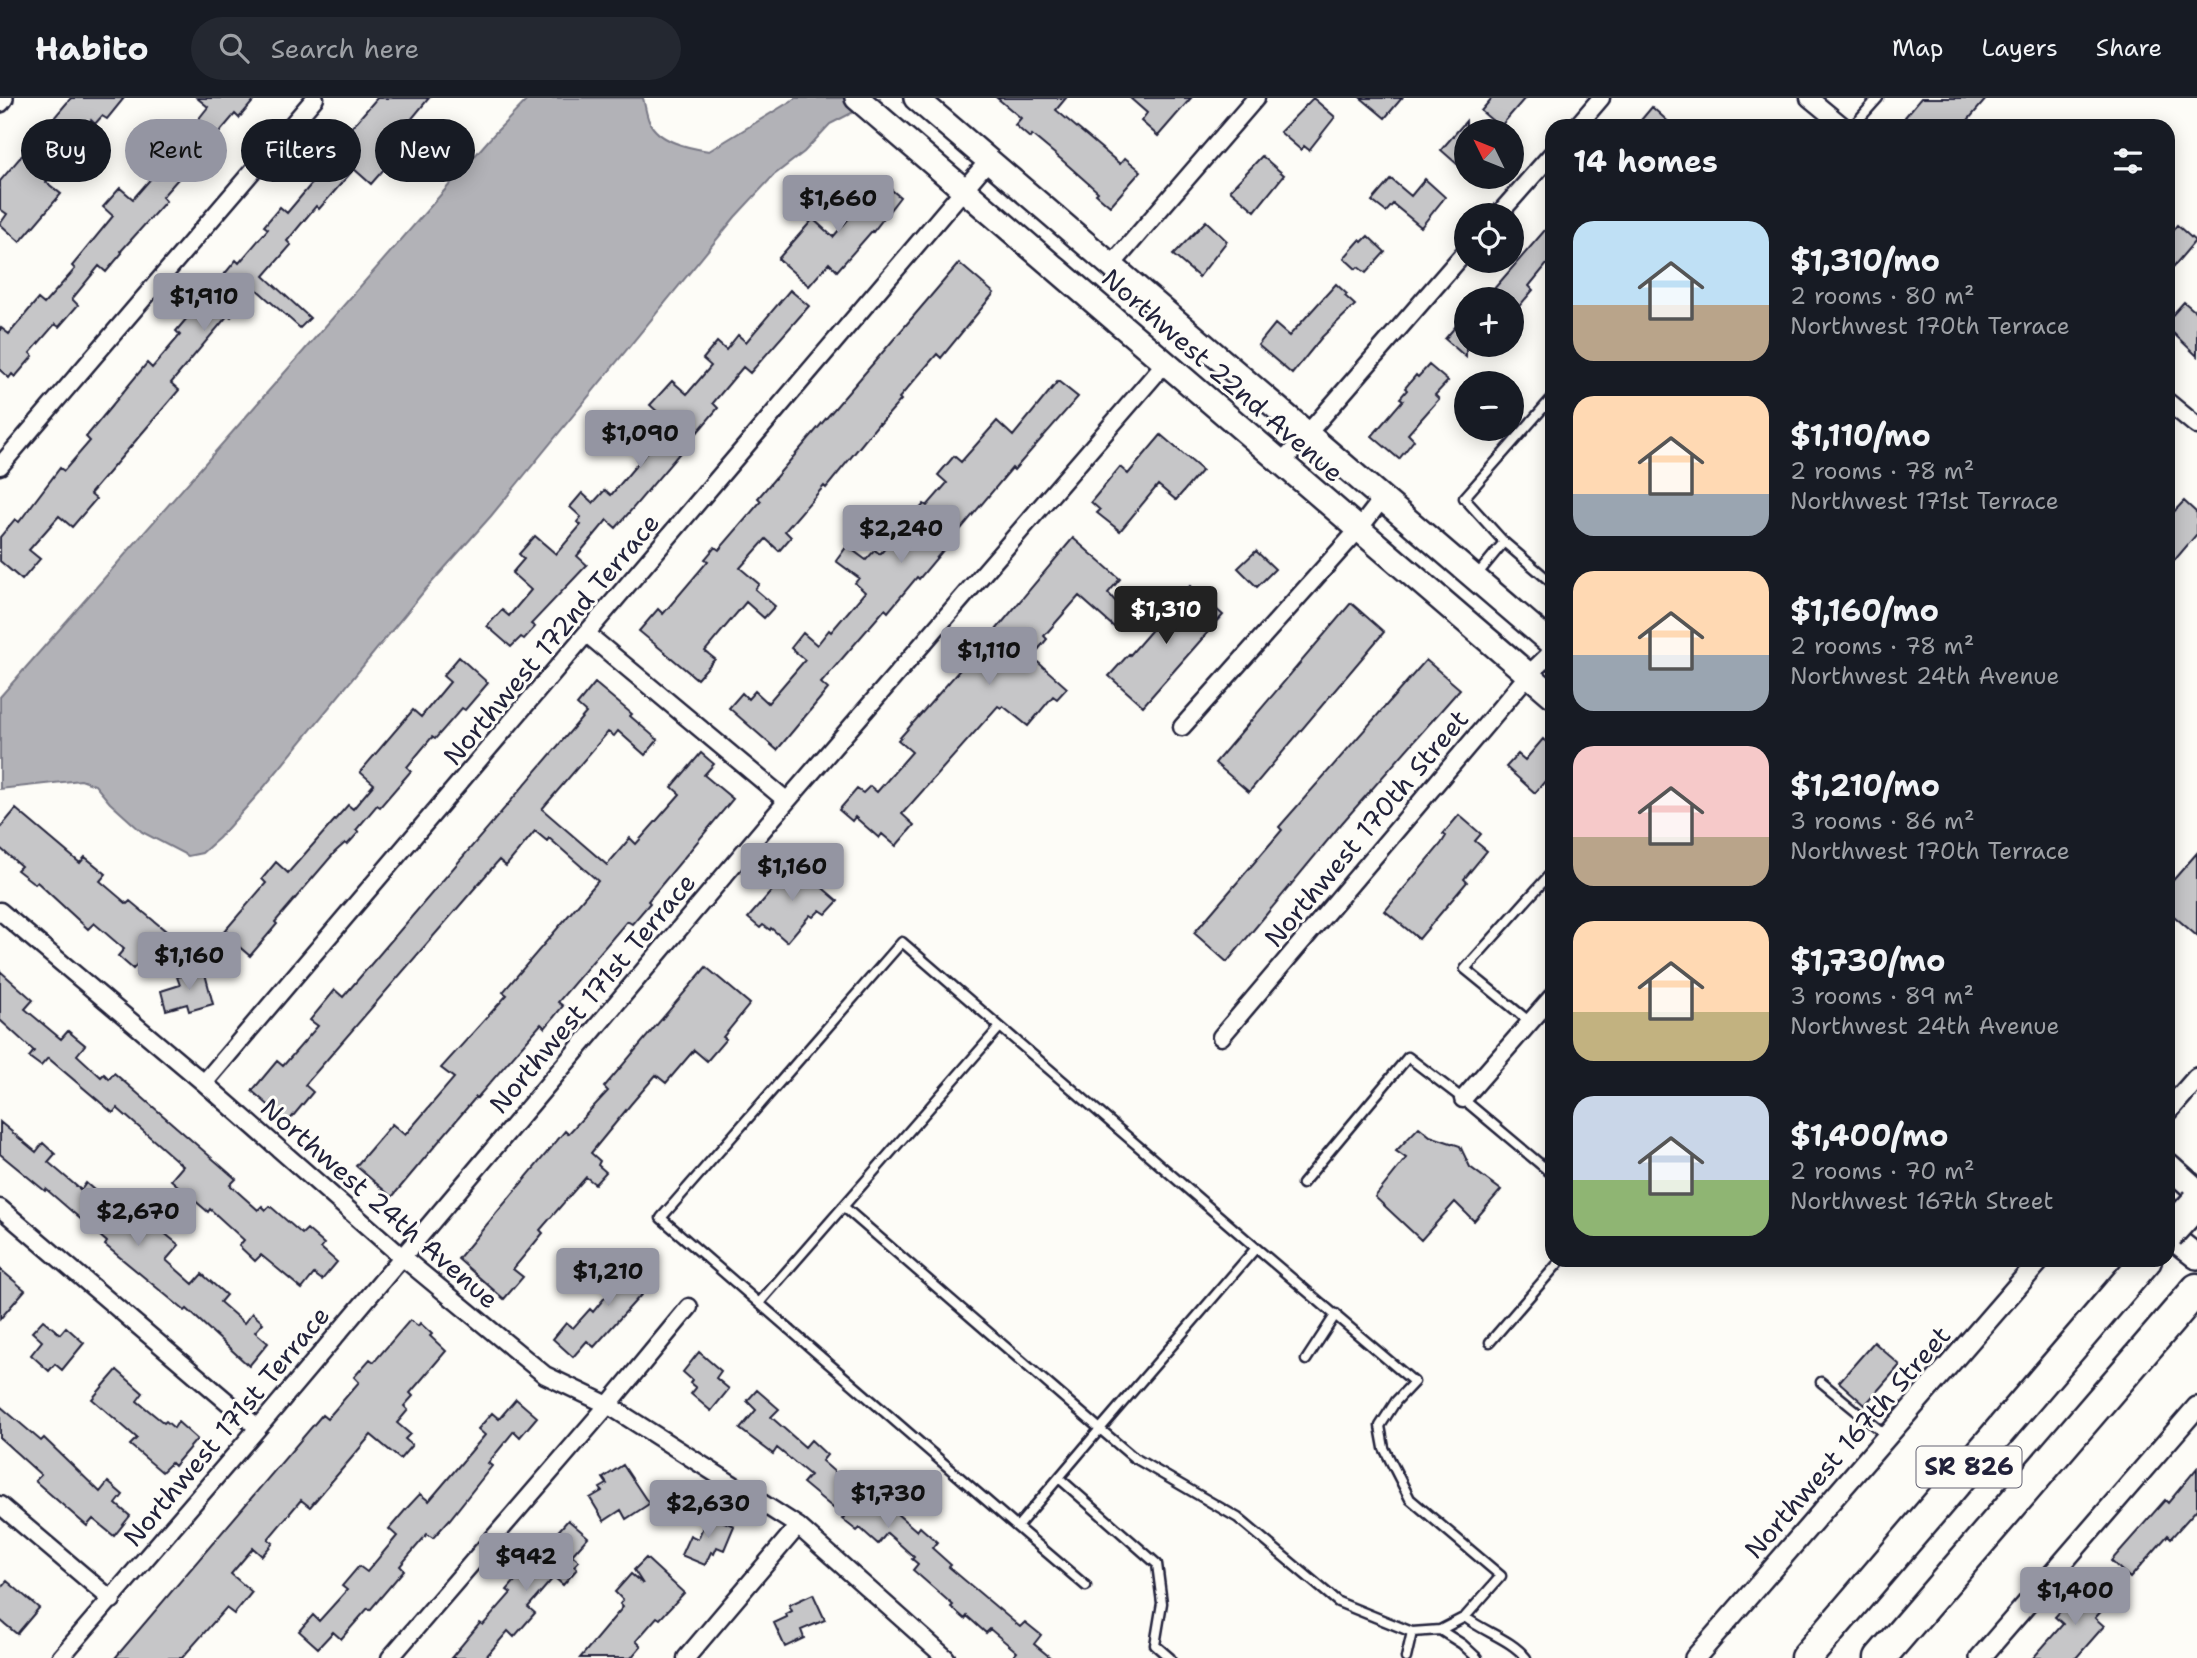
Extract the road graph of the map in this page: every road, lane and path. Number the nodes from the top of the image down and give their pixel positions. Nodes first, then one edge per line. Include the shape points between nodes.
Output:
1 (4, 98) edge
2 (315, 98) edge
3 (857, 98) edge
4 (916, 98) edge
5 (1256, 98) edge
6 (1601, 98) edge
7 (1810, 98) edge
8 (1878, 98) edge
9 (0, 102) edge
10 (1583, 119) edge
11 (1835, 119) edge
12 (1859, 119) edge
13 (988, 161) junction
14 (1545, 162) edge
15 (965, 191) junction
16 (1509, 203) edge
17 (1454, 265) edge
18 (1110, 267) junction
19 (1166, 363) junction
20 (1545, 406) edge
21 (2175, 408) edge
22 (2197, 426) edge
23 (1308, 432) junction
24 (1282, 463) junction
25 (0, 466) edge
26 (1382, 499) junction
27 (1359, 529) junction
28 (1504, 542) junction
29 (1545, 577) edge
30 (1475, 578) junction
31 (587, 634) junction
32 (1545, 638) edge
33 (1545, 659) edge
34 (1529, 674) junction
35 (1545, 689) edge
36 (1182, 727) dead end
37 (787, 801) junction
38 (1545, 880) edge
39 (0, 911) edge
40 (1545, 1004) edge
41 (1530, 1022) junction
42 (1000, 1027) junction
43 (1221, 1037) dead end
44 (2197, 1078) edge
45 (204, 1083) junction
46 (1463, 1099) junction
47 (2175, 1103) edge
48 (1545, 1168) edge
49 (2175, 1172) edge
50 (1302, 1184) dead end
51 (2197, 1191) edge
52 (2197, 1202) edge
53 (844, 1207) junction
54 (0, 1208) edge
55 (2175, 1226) edge
56 (2175, 1240) edge
57 (1256, 1248) junction
58 (401, 1256) junction
59 (2197, 1257) edge
60 (1555, 1267) edge
61 (2034, 1267) edge
62 (2138, 1268) edge
63 (2197, 1289) edge
64 (759, 1303) junction
65 (689, 1307) dead end
66 (1336, 1314) junction
67 (1490, 1342) dead end
68 (1306, 1360) dead end
69 (1821, 1382) dead end
70 (608, 1405) junction
71 (2197, 1407) edge
72 (258, 1428) junction
73 (1100, 1429) junction
74 (1887, 1436) junction
75 (1059, 1478) junction
76 (0, 1504) edge
77 (798, 1527) junction
78 (1017, 1527) junction
79 (1086, 1586) dead end
80 (112, 1600) junction
81 (1465, 1617) junction
82 (1440, 1630) junction
83 (1412, 1633) junction
84 (1523, 1657) edge
85 (60, 1658) edge
86 (390, 1658) edge
87 (686, 1658) edge
88 (946, 1658) edge
89 (1170, 1658) edge
90 (1406, 1658) edge
91 (1477, 1658) edge
92 (1695, 1658) edge
93 (1806, 1658) edge
94 (1880, 1658) edge
95 (1980, 1658) edge

1 - 9 street
2 - 25 street
3 - 15 main road, Northwest 22nd Avenue
4 - 13 main road, Northwest 22nd Avenue
5 - 18 street
6 - 10 street
7 - 11 street
8 - 12 lane
13 - 15 street, Northwest 172nd Terrace
13 - 18 main road, Northwest 22nd Avenue
14 - 16 street
15 - 19 main road, Northwest 22nd Avenue
15 - 31 street, Northwest 172nd Terrace
17 - 23 street
18 - 23 main road, Northwest 22nd Avenue
19 - 24 main road, Northwest 22nd Avenue
19 - 37 street, Northwest 171st Terrace
20 - 28 lane via 1464,498
21 - 22 street
23 - 24 street
23 - 26 main road, Northwest 22nd Avenue
24 - 27 main road, Northwest 22nd Avenue
26 - 27 street
26 - 30 main road, Northwest 22nd Avenue
27 - 34 main road, Northwest 22nd Avenue
27 - 36 street
28 - 29 lane
28 - 30 lane
30 - 32 main road, Northwest 22nd Avenue
31 - 37 street
31 - 45 street, Northwest 172nd Terrace
33 - 34 street, Northwest 170th Street
34 - 35 main road, Northwest 22nd Avenue
34 - 43 street, Northwest 170th Street
37 - 58 street, Northwest 171st Terrace
38 - 41 lane via 1465,969
39 - 45 street, Northwest 24th Avenue
40 - 41 street
41 - 46 street
42 - 53 lane
42 - 57 lane
42 - 64 lane via 902,942 884,962 661,1218
44 - 47 street
45 - 58 street, Northwest 24th Avenue
46 - 48 lane
46 - 50 lane via 1408,1057
49 - 51 main road
52 - 55 highway, bridge
53 - 64 lane
53 - 73 lane
54 - 72 street
56 - 59 main road
57 - 66 lane
57 - 73 lane
58 - 70 street, Northwest 24th Avenue via 545,1375
58 - 72 street, Northwest 171st Terrace
60 - 67 lane
61 - 74 street, Northwest 167th Street
62 - 93 highway, SR 826
63 - 94 highway, SR 826
64 - 78 lane
65 - 70 street
66 - 68 lane
66 - 81 lane via 1414,1382 1380,1426 1384,1448 1410,1499 1501,1576
69 - 74 lane
70 - 77 street, Northwest 24th Avenue
70 - 86 street
71 - 95 street
72 - 80 street, Northwest 171st Terrace
73 - 75 lane
73 - 83 lane via 1133,1457 1238,1518 1338,1602
74 - 92 street, Northwest 167th Street
75 - 78 lane
75 - 89 lane via 1157,1564 1162,1604 1155,1645
76 - 80 street
77 - 87 street
77 - 88 street, Northwest 24th Avenue
78 - 79 lane
80 - 85 street, Northwest 171st Terrace
81 - 82 lane
81 - 84 lane via 1512,1645
82 - 83 lane
82 - 91 lane
83 - 90 lane

